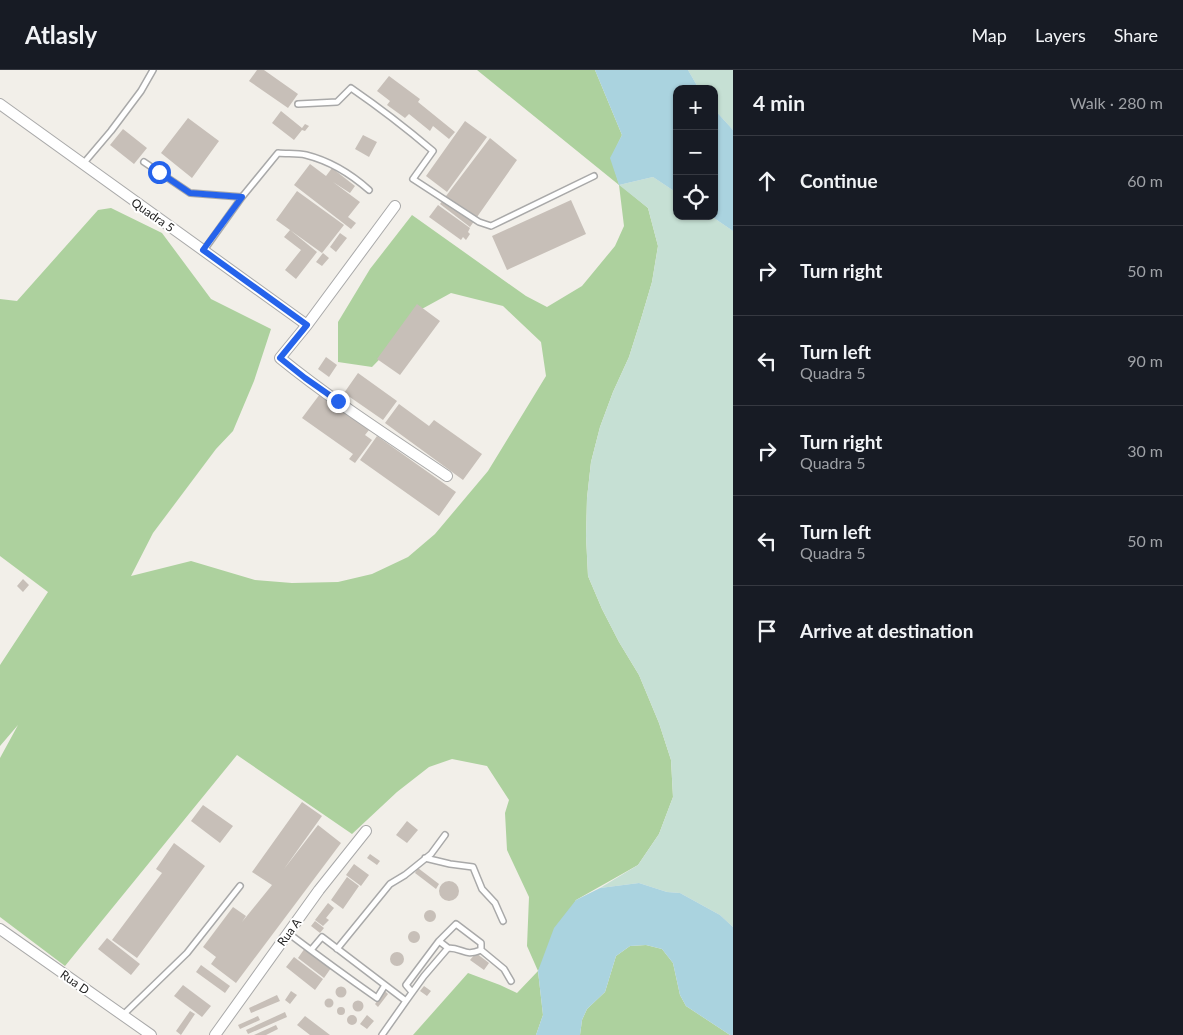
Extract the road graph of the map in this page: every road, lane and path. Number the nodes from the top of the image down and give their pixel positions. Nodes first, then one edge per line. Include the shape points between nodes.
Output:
1 (153, 70) edge
2 (0, 104) edge
3 (298, 104) dead end
4 (144, 162) dead end
5 (82, 164) junction
6 (594, 176) dead end
7 (369, 190) dead end
8 (242, 197) junction
9 (395, 206) dead end
10 (203, 250) junction
11 (307, 325) junction
12 (447, 476) dead end
13 (366, 831) dead end
14 (445, 835) dead end
15 (425, 858) junction
16 (240, 886) dead end
17 (502, 921) dead end
18 (0, 929) edge
19 (288, 933) junction
20 (439, 941) junction
21 (448, 948) junction
22 (337, 949) junction
23 (310, 950) junction
24 (481, 950) junction
25 (511, 981) dead end
26 (385, 985) junction
27 (412, 992) junction
28 (406, 1001) junction
29 (123, 1015) junction
30 (151, 1035) edge
31 (215, 1035) edge
32 (382, 1035) edge

1 - 5 lane via 111,131
2 - 5 street, Quadra 5
3 - 6 lane via 337,102 351,88 432,151 414,179 491,226
4 - 8 lane via 190,193
5 - 10 street, Quadra 5
7 - 8 lane via 329,163 304,155 278,153
8 - 10 lane
9 - 11 street
10 - 11 street, Quadra 5
11 - 12 street via 280,358
13 - 19 street, Rua A
14 - 15 lane
15 - 17 lane via 473,867
15 - 22 lane via 390,884
16 - 29 lane via 187,953
18 - 29 street, Rua D
19 - 23 lane
19 - 31 street, Rua A
20 - 21 lane
20 - 24 lane via 456,924 481,943
20 - 27 lane via 406,985
21 - 24 lane via 472,954
21 - 27 lane
22 - 23 lane via 322,938
22 - 26 lane
23 - 26 lane via 376,998
24 - 25 lane via 504,969
26 - 28 lane
27 - 28 lane
28 - 32 lane
29 - 30 street, Rua D

